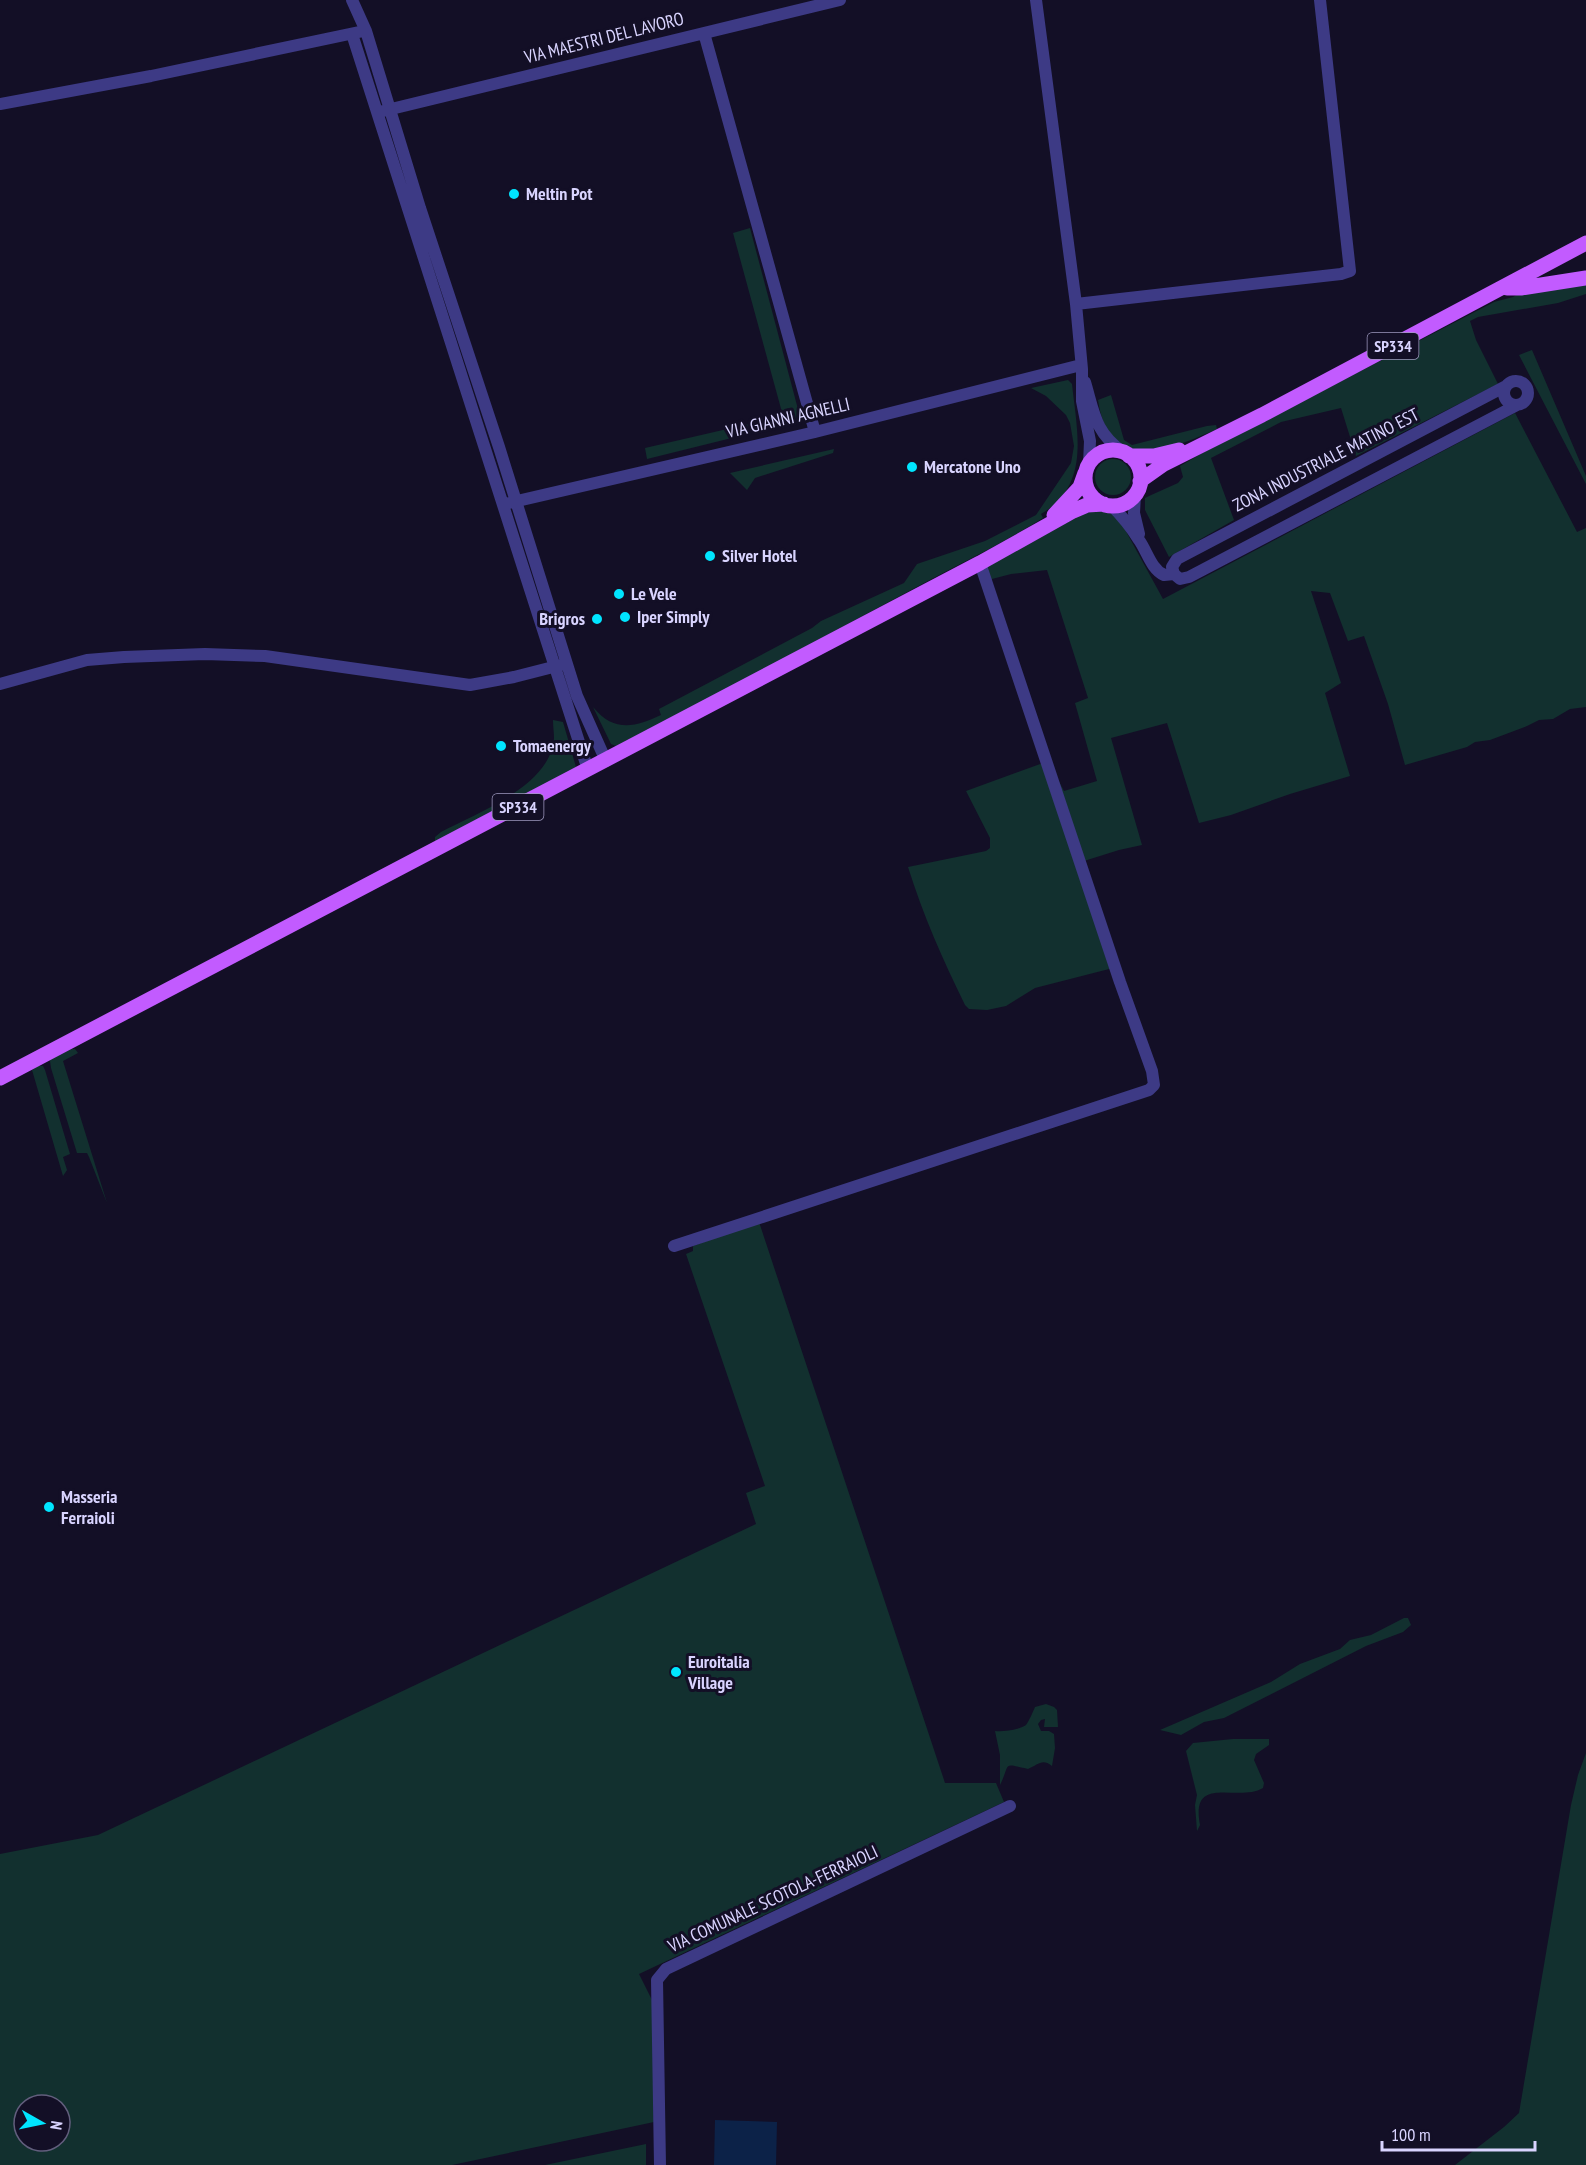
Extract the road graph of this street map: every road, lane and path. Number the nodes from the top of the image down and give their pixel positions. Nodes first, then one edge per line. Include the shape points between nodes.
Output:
1 (352, 0) edge
2 (840, 0) edge
3 (1036, 0) edge
4 (1320, 0) edge
5 (366, 31) junction
6 (704, 33) junction
7 (352, 34) junction
8 (0, 104) edge
9 (390, 108) junction
10 (376, 113) junction
11 (1586, 243) edge
12 (1586, 278) edge
13 (1504, 288) junction
14 (1076, 304) junction
15 (1082, 367) junction
16 (1506, 386) junction
17 (1517, 405) junction
18 (815, 432) junction
19 (1410, 437) junction
20 (1200, 446) junction
21 (1126, 454) junction
22 (1419, 456) junction
23 (1088, 467) junction
24 (1137, 488) junction
25 (516, 501) junction
26 (502, 505) junction
27 (1107, 505) junction
28 (1266, 512) junction
29 (1276, 532) junction
30 (1034, 533) junction
31 (1141, 541) junction
32 (981, 563) junction
33 (1174, 574) junction
34 (548, 604) junction
35 (536, 609) junction
36 (567, 663) junction
37 (555, 667) junction
38 (0, 684) edge
39 (606, 761) junction
40 (588, 770) junction
41 (0, 1078) edge
42 (674, 1246) dead end
43 (1010, 1806) dead end
44 (660, 2165) edge

1 - 5 street
2 - 6 street, VIA MAESTRI DEL LAVORO
3 - 14 street
4 - 14 street via 1350,271
5 - 7 street
5 - 9 street
6 - 9 street, VIA MAESTRI DEL LAVORO
6 - 18 street
7 - 8 street
7 - 10 street
9 - 10 street, VIA MAESTRI DEL LAVORO
9 - 25 street
10 - 26 street
11 - 13 main road, SP334
12 - 13 main road
13 - 20 main road, SP334
14 - 15 street
15 - 18 street, VIA GIANNI AGNELLI
15 - 21 street via 1100,430
15 - 23 street via 1082,401 1090,441
16 - 17 street via 1506,402
16 - 17 street via 1516,381 1526,387 1527,398
16 - 19 street, ZONA INDUSTRIALE MATINO EST
17 - 22 street
18 - 25 street, VIA GIANNI AGNELLI
19 - 22 street
19 - 28 street, ZONA INDUSTRIALE MATINO EST
20 - 21 main road, SP334 via 1154,456
20 - 24 main road, SP334 via 1155,469
21 - 23 main road, SP334 via 1102,452
21 - 24 main road via 1138,467
22 - 29 street
23 - 27 main road via 1087,489 1095,500
23 - 30 main road, SP334 via 1072,497
24 - 27 main road, SP334 via 1124,503
24 - 31 street via 1134,513
25 - 26 street, VIA GIANNI AGNELLI
25 - 34 street
26 - 35 street
27 - 30 main road, SP334 via 1087,505
27 - 31 street via 1123,517
28 - 29 street
28 - 33 street, ZONA INDUSTRIALE MATINO EST via 1177,560 1172,567
29 - 33 street via 1185,579
30 - 32 main road, SP334
31 - 33 street via 1159,572
32 - 39 main road, SP334
32 - 42 street via 1154,1084 1132,1096
34 - 35 street
34 - 36 street
35 - 37 street
36 - 37 street
36 - 39 street
37 - 38 street via 470,685 265,656 205,654 87,660
37 - 40 street
39 - 40 main road, SP334
40 - 41 main road, SP334
43 - 44 street, VIA COMUNALE SCOTOLA-FERRAIOLI via 666,1969 657,1980

